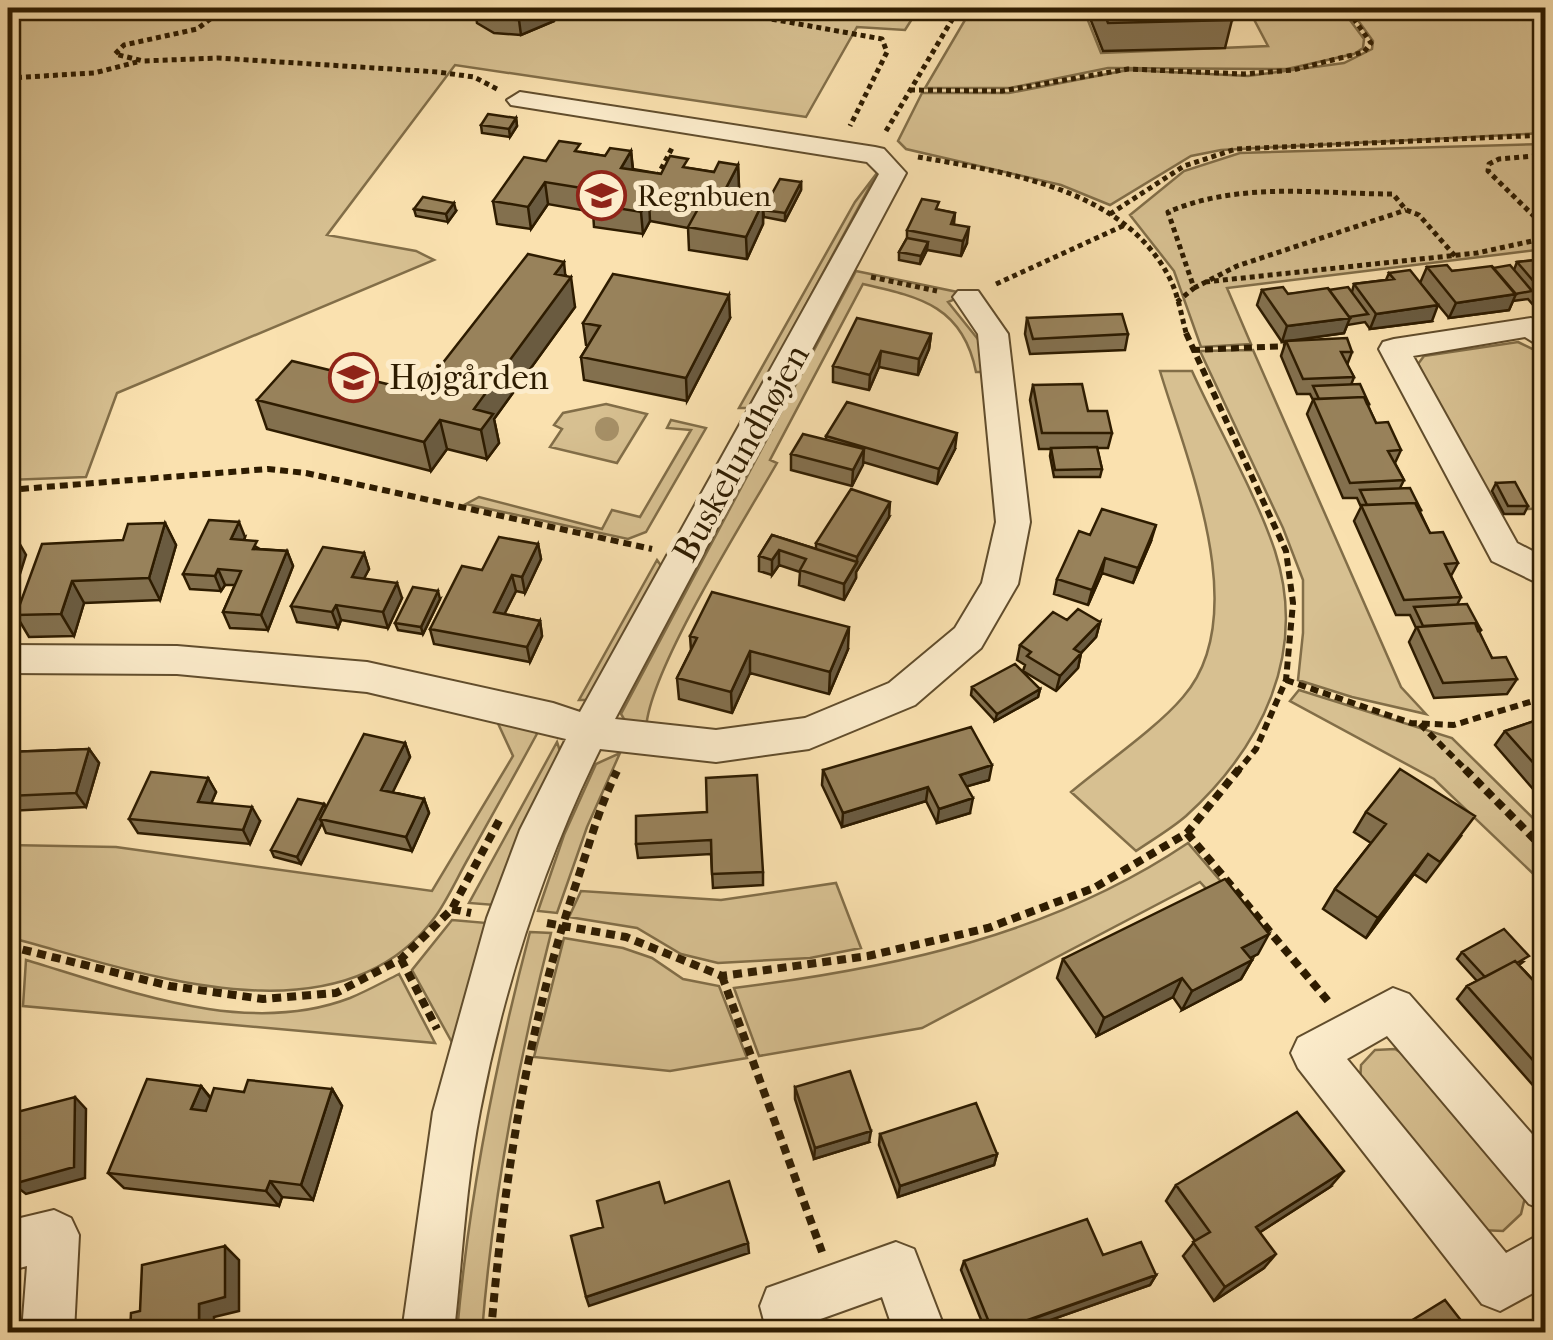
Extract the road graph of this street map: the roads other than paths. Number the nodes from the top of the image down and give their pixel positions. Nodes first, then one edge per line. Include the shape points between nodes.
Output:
1 (520, 100) road end
2 (968, 297) road end
3 (1546, 340) edge
4 (1546, 574) edge
5 (8, 659) edge
6 (589, 732) junction
7 (1546, 1187) edge
8 (8, 1246) edge
9 (1544, 1259) edge
10 (48, 1332) edge
11 (428, 1332) edge
12 (794, 1332) edge
13 (920, 1332) edge

1 - 6 street, Buskelundhøjen via 882,157 840,271
2 - 6 street via 993,334 1013,522 1000,584 968,638 902,694 809,733 716,746
3 - 4 street via 1531,328 1394,349 1504,552
5 - 6 street via 178,660 367,676 554,718
6 - 11 street, Buskelundhøjen via 540,830 508,918 464,1081
7 - 9 street via 1393,1009 1314,1053 1500,1286
8 - 10 street via 54,1234
12 - 13 street via 785,1306 896,1268

